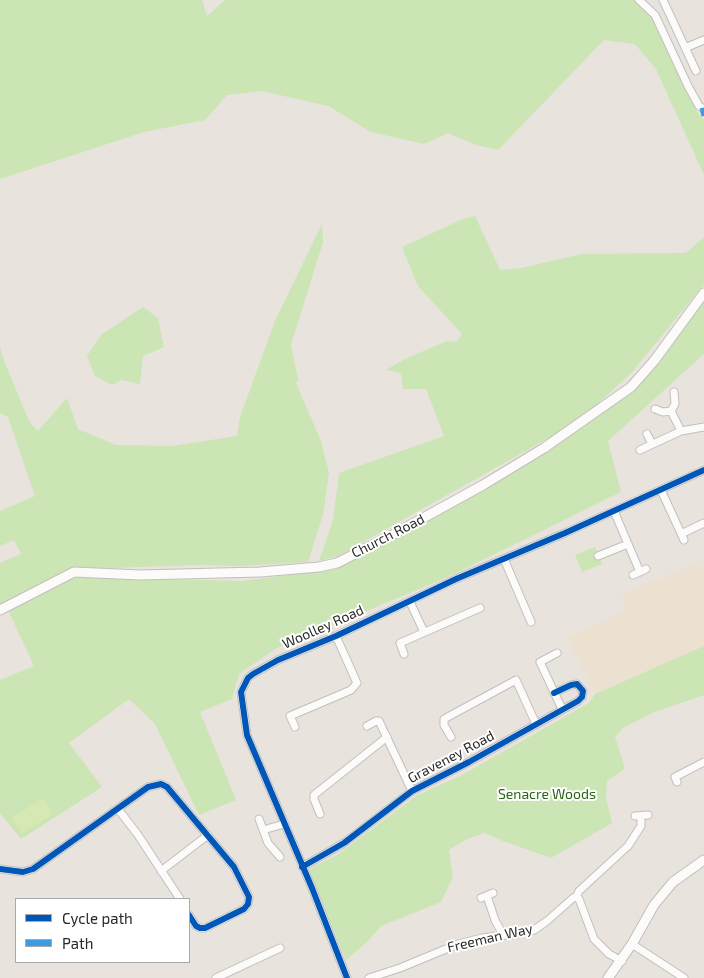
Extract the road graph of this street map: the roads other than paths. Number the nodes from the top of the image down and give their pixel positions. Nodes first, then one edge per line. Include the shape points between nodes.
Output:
1 (639, 0) edge
2 (663, 0) edge
3 (704, 40) edge
4 (685, 48) junction
5 (696, 71) dead end
6 (703, 108) edge
7 (704, 293) edge
8 (674, 392) dead end
9 (655, 409) dead end
10 (671, 411) junction
11 (704, 427) edge
12 (680, 431) junction
13 (647, 434) dead end
14 (652, 444) junction
15 (640, 450) dead end
16 (704, 470) edge
17 (661, 490) junction
18 (614, 511) junction
19 (704, 523) edge
20 (628, 544) junction
21 (598, 556) dead end
22 (504, 559) junction
23 (640, 572) dead end
24 (410, 602) junction
25 (480, 608) dead end
26 (0, 610) edge
27 (531, 622) dead end
28 (424, 632) junction
29 (336, 636) junction
30 (558, 653) dead end
31 (404, 654) dead end
32 (554, 693) junction
33 (562, 710) junction
34 (536, 724) junction
35 (367, 726) dead end
36 (295, 727) dead end
37 (387, 737) junction
38 (451, 737) dead end
39 (704, 763) edge
40 (677, 782) dead end
41 (412, 791) junction
42 (118, 809) junction
43 (320, 814) dead end
44 (648, 815) dead end
45 (259, 819) dead end
46 (284, 824) junction
47 (263, 830) junction
48 (208, 836) junction
49 (280, 857) dead end
50 (704, 860) edge
51 (302, 867) junction
52 (0, 869) edge
53 (161, 871) junction
54 (487, 896) dead end
55 (179, 898) edge
56 (576, 898) junction
57 (190, 917) edge
58 (503, 935) junction
59 (632, 944) junction
60 (280, 948) dead end
61 (622, 961) junction
62 (216, 978) edge
63 (347, 978) edge
64 (369, 978) edge
65 (608, 978) edge
66 (684, 978) edge

1 - 6 street via 655,15 688,86
2 - 4 street
3 - 4 street
4 - 5 street
7 - 26 street, Church Road via 631,387 544,448 483,485 337,563 260,572 140,575 74,572
8 - 10 street via 675,404
9 - 10 street
10 - 12 street
11 - 12 street
12 - 14 street
13 - 14 street
14 - 15 street
16 - 17 street, Woolley Road
17 - 18 street, Woolley Road
17 - 19 street via 682,537
18 - 20 street
18 - 22 street, Woolley Road
20 - 21 street
20 - 23 street
22 - 24 street, Woolley Road
22 - 27 street
24 - 28 street
24 - 29 street, Woolley Road
25 - 28 street
28 - 31 street via 400,643
29 - 36 street via 357,683 352,690 290,716
29 - 46 street, Woolley Road via 258,671 248,678 241,692 247,735
30 - 32 street via 540,662
32 - 33 street
32 - 33 street, Graveney Road via 577,684 583,691 578,701
33 - 34 street, Graveney Road
34 - 38 street via 516,680 444,719
34 - 41 street, Graveney Road
35 - 37 street via 379,721
37 - 41 street
37 - 43 street via 314,795
39 - 40 street via 675,777
41 - 51 street, Graveney Road via 344,843
42 - 48 street via 148,787 161,784
42 - 52 street via 33,870
42 - 53 street
44 - 56 street, Freeman Way via 638,816 641,826 628,846 579,891
45 - 47 street
46 - 47 street
46 - 51 street, Woolley Road
47 - 49 street via 268,843
48 - 53 street
48 - 57 street via 238,873 249,897 248,904 205,928 196,926
50 - 59 street via 673,882 654,905
51 - 63 street, Woolley Road
53 - 55 street
54 - 58 street
56 - 58 street, Freeman Way via 534,930
56 - 61 street via 594,939 609,954
58 - 64 street, Freeman Way via 458,944
59 - 61 street
59 - 66 street
60 - 62 street
61 - 65 street

